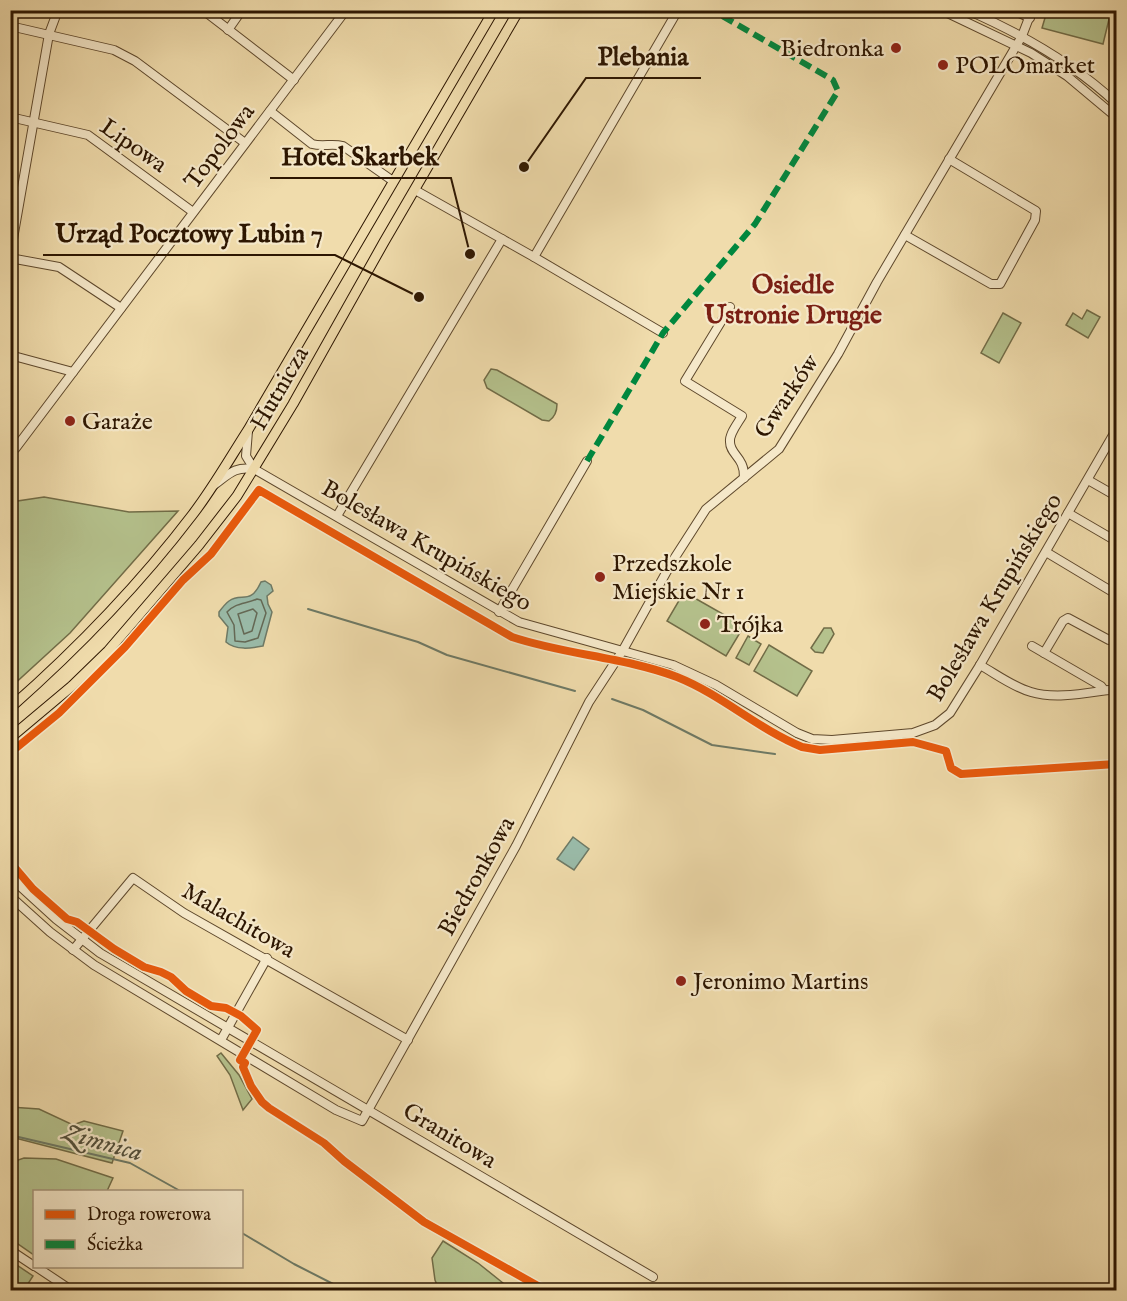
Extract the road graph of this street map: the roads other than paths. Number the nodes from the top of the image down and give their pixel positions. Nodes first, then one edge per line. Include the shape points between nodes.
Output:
1 (58, 10) edge
2 (203, 10) edge
3 (242, 10) edge
4 (346, 10) edge
5 (494, 10) edge
6 (519, 10) edge
7 (678, 10) edge
8 (941, 10) edge
9 (967, 10) edge
10 (1013, 10) edge
11 (1031, 14) edge
12 (10, 26) edge
13 (228, 30) junction
14 (49, 34) junction
15 (1022, 36) junction
16 (1016, 45) junction
17 (294, 80) junction
18 (1116, 103) edge
19 (270, 111) junction
20 (10, 117) edge
21 (1116, 117) edge
22 (34, 122) junction
23 (245, 143) junction
24 (950, 159) junction
25 (393, 181) junction
26 (415, 190) junction
27 (193, 212) junction
28 (905, 235) junction
29 (502, 239) junction
30 (10, 257) edge
31 (534, 257) junction
32 (730, 307) dead end
33 (121, 308) junction
34 (663, 333) dead end
35 (10, 355) edge
36 (73, 372) junction
37 (248, 430) junction
38 (1116, 430) edge
39 (13, 448) edge
40 (587, 460) dead end
41 (254, 469) junction
42 (744, 478) junction
43 (1088, 480) junction
44 (213, 486) junction
45 (1116, 496) edge
46 (1068, 513) junction
47 (337, 516) junction
48 (1116, 541) edge
49 (1046, 552) junction
50 (1116, 594) edge
51 (499, 612) junction
52 (1116, 642) edge
53 (1032, 646) dead end
54 (623, 650) junction
55 (1044, 653) junction
56 (980, 665) junction
57 (1116, 689) edge
58 (1104, 690) junction
59 (10, 708) edge
60 (10, 738) edge
61 (10, 877) edge
62 (10, 896) edge
63 (81, 939) junction
64 (73, 950) junction
65 (267, 958) junction
66 (227, 1027) junction
67 (221, 1040) junction
68 (408, 1040) junction
69 (368, 1109) junction
70 (10, 1250) edge
71 (33, 1265) edge
72 (38, 1268) edge
73 (653, 1277) dead end
74 (71, 1290) edge

1 - 14 street
2 - 13 street
3 - 13 street
4 - 17 street, Topolowa
5 - 25 main road, Hutnicza
6 - 26 main road, Hutnicza
7 - 31 street
8 - 16 street
9 - 15 street
10 - 11 street
11 - 15 street, Gwarków
12 - 14 street
13 - 17 street
14 - 22 street
14 - 23 street via 114,50 135,61
15 - 16 street, Gwarków
15 - 18 street
16 - 21 street via 1067,76
16 - 24 street, Gwarków
17 - 19 street, Topolowa
19 - 23 street, Topolowa
19 - 25 street via 312,144 342,146
20 - 22 street, Lipowa
22 - 27 street, Lipowa via 88,135
22 - 30 street
23 - 27 street, Topolowa
24 - 28 street, Gwarków
24 - 28 street via 1036,211 1035,220 1000,284 991,284
25 - 37 main road, Hutnicza
26 - 29 street
26 - 41 main road, Hutnicza
27 - 33 street, Topolowa
28 - 42 street, Gwarków via 779,449
29 - 31 street
29 - 47 street
30 - 33 street via 59,267
31 - 34 street
32 - 42 street, Gwarków via 685,381 742,416 729,440 744,466
33 - 36 street, Topolowa
35 - 36 street
36 - 39 street, Topolowa
37 - 41 street via 246,456
37 - 44 main road, Hutnicza
38 - 43 street, Bolesława Krupińskiego
40 - 51 street
41 - 44 street via 236,469
41 - 47 street, Bolesława Krupińskiego
41 - 60 main road, Hutnicza via 199,545 108,651
42 - 54 street, Gwarków via 706,509
43 - 45 street
43 - 46 street, Bolesława Krupińskiego
44 - 59 main road, Hutnicza via 110,613
46 - 48 street
46 - 49 street, Bolesława Krupińskiego
47 - 51 street, Bolesława Krupińskiego
49 - 50 street
49 - 56 street, Bolesława Krupińskiego
51 - 54 street, Bolesława Krupińskiego via 534,627
52 - 55 street via 1068,618
53 - 55 street
54 - 56 street, Bolesława Krupińskiego via 673,665 716,685 797,734 820,740 913,734 928,728 955,707
54 - 68 street, Biedronkowa via 589,702 516,846
55 - 58 street
56 - 58 street via 1038,694
57 - 58 street
61 - 63 street, Granitowa
62 - 64 street
63 - 64 street, Malachitowa
63 - 65 street, Malachitowa via 133,878 184,913
63 - 66 street, Granitowa
64 - 67 street via 122,984
65 - 66 street
65 - 68 street, Malachitowa
66 - 67 street
66 - 69 street, Granitowa
67 - 69 street, Biedronkowa via 336,1110 362,1121
68 - 69 street, Biedronkowa
69 - 73 street, Granitowa
70 - 71 street
72 - 74 street

